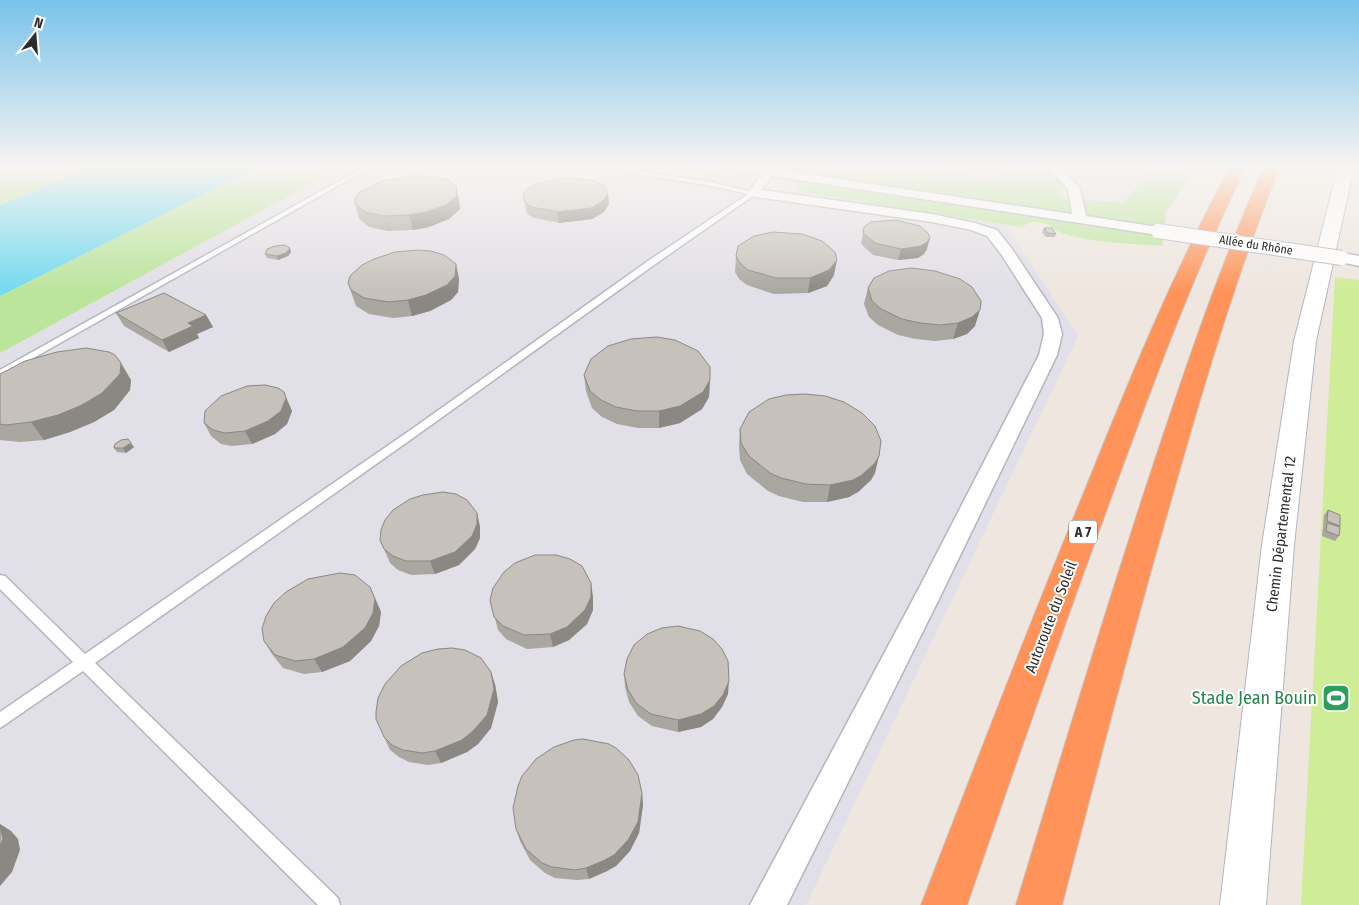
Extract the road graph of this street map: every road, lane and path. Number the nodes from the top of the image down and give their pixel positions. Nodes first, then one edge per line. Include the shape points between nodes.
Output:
1 (292, 209) edge
2 (719, 209) edge
3 (897, 209) edge
4 (1017, 209) edge
5 (1078, 209) edge
6 (1218, 209) edge
7 (1255, 209) edge
8 (1336, 209) edge
9 (1080, 219) junction
10 (1359, 261) edge
11 (0, 374) edge
12 (0, 580) edge
13 (84, 662) junction
14 (0, 721) edge
15 (331, 905) edge
16 (768, 905) edge
17 (944, 905) edge
18 (1039, 905) edge
19 (1243, 905) edge

1 - 11 lane
2 - 13 lane
3 - 16 street via 992,233 1050,318 1053,334 1048,355
4 - 9 street, Allée du Rhône
5 - 9 street
6 - 17 highway, Autoroute du Soleil / A 7 via 1140,386
7 - 18 highway via 1183,413 1143,542
8 - 19 main road, Chemin Départemental 12 via 1304,341 1278,544
9 - 10 street, Allée du Rhône, bridge
12 - 13 lane
13 - 14 lane
13 - 15 lane

